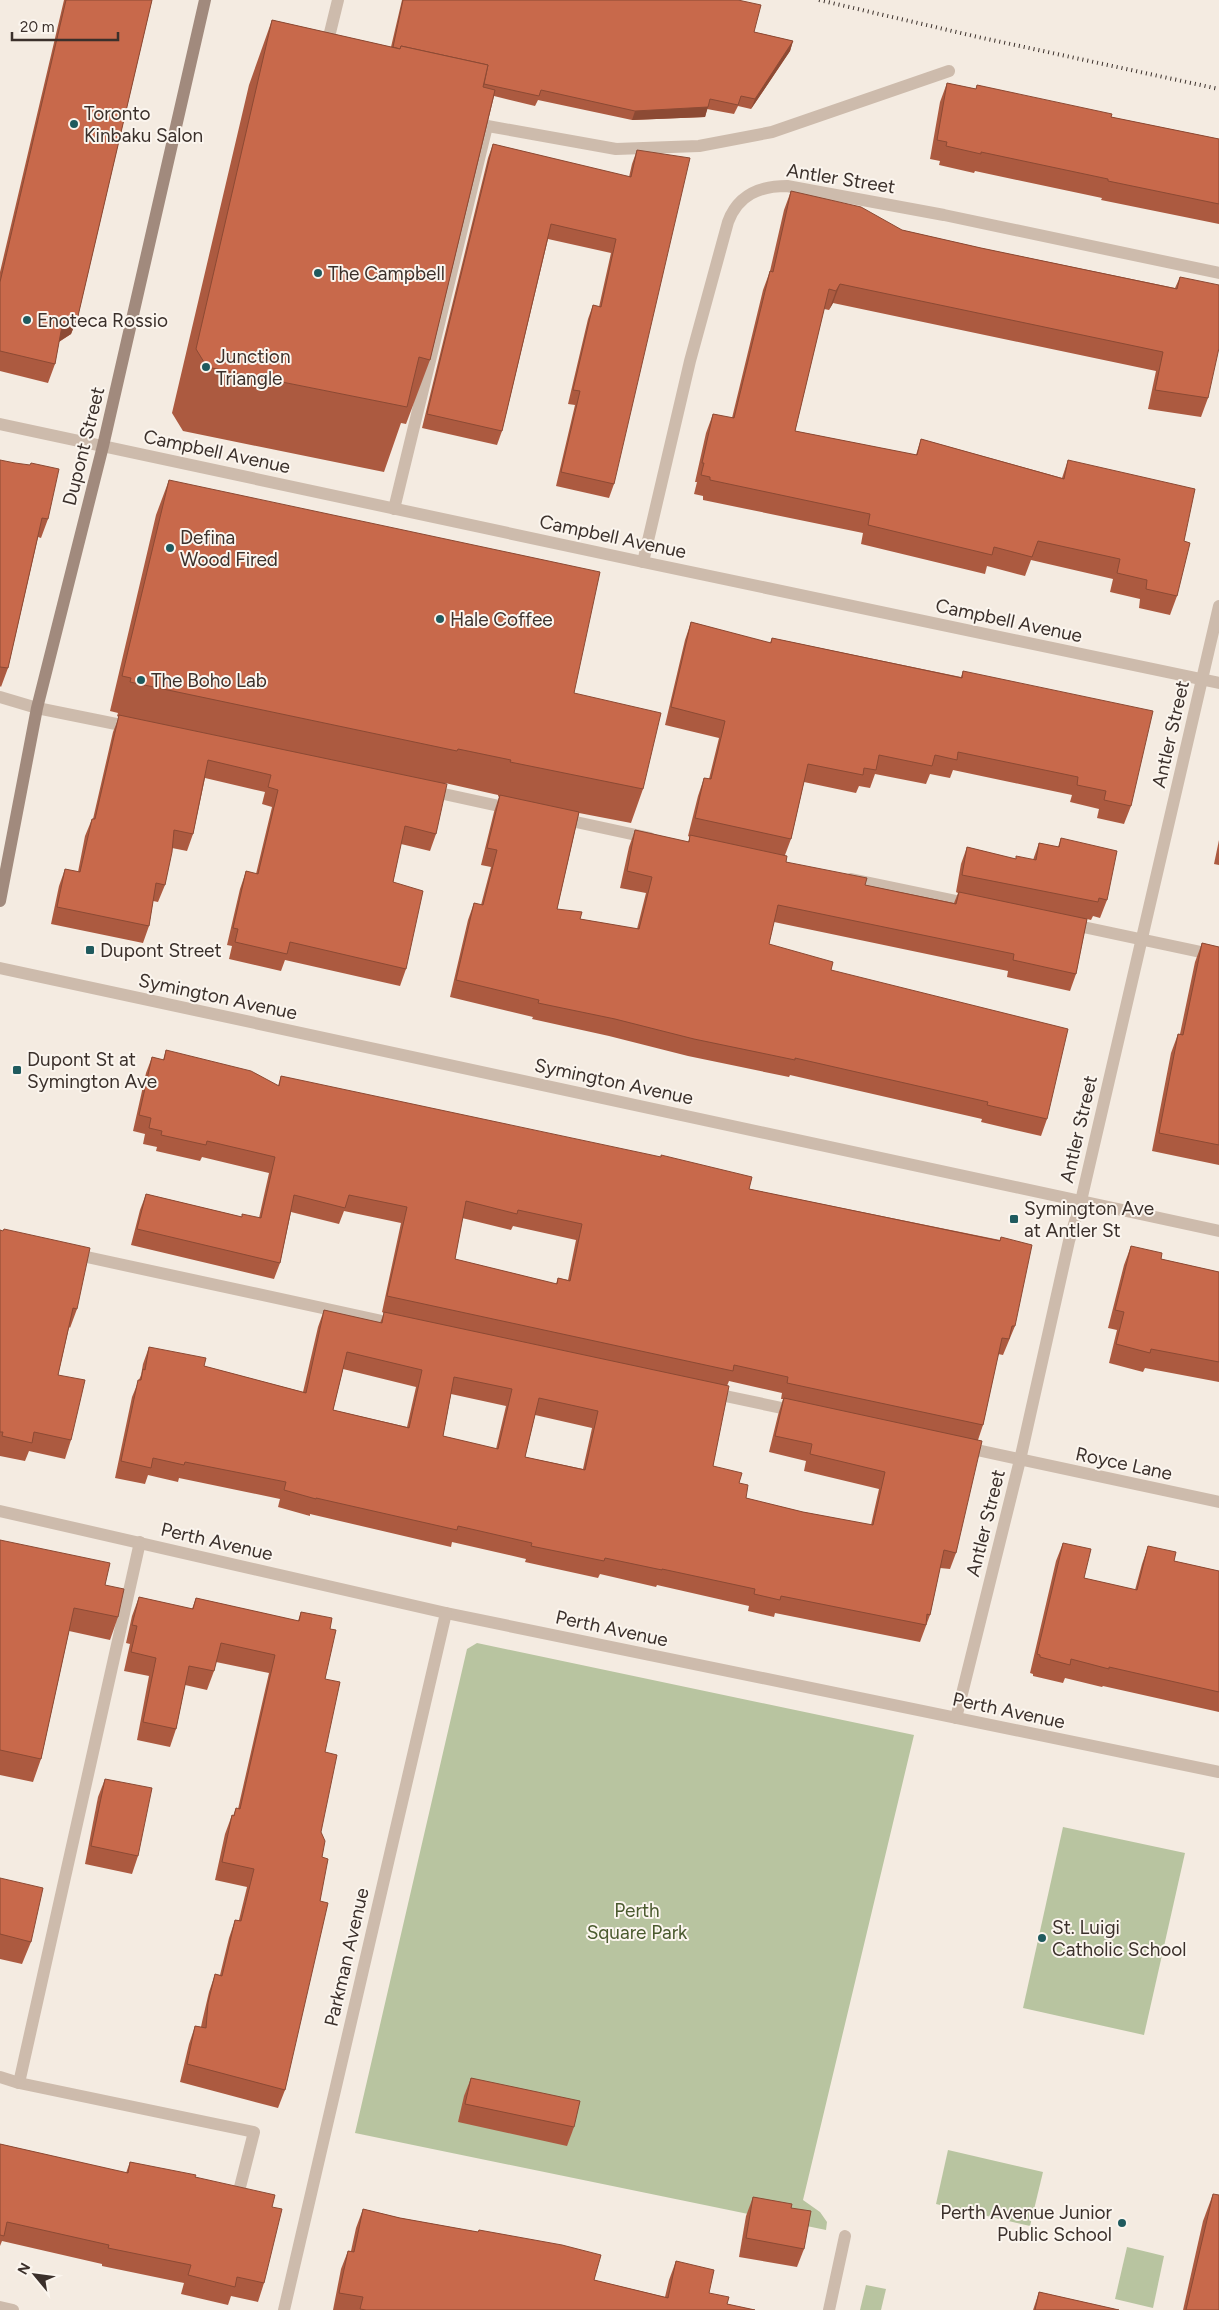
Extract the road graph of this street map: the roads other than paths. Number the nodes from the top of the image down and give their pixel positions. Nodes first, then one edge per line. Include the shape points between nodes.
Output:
1 (206, 0) edge
2 (338, 0) edge
3 (323, 62) edge
4 (949, 71) dead end
5 (459, 120) edge
6 (487, 126) junction
7 (1219, 273) edge
8 (0, 424) edge
9 (103, 446) junction
10 (394, 509) junction
11 (643, 562) junction
12 (1219, 606) edge
13 (1202, 679) junction
14 (1219, 683) edge
15 (0, 697) edge
16 (37, 708) junction
17 (146, 730) edge
18 (417, 788) edge
19 (524, 811) edge
20 (553, 817) edge
21 (660, 840) edge
22 (835, 876) edge
23 (0, 902) edge
24 (982, 906) edge
25 (1060, 922) edge
26 (1141, 939) junction
27 (1219, 956) edge
28 (0, 968) edge
29 (1082, 1201) junction
30 (1219, 1231) edge
31 (58, 1251) edge
32 (407, 1326) edge
33 (697, 1390) edge
34 (813, 1415) edge
35 (949, 1444) edge
36 (1020, 1460) junction
37 (1219, 1502) edge
38 (0, 1511) edge
39 (140, 1542) junction
40 (446, 1613) junction
41 (956, 1718) junction
42 (1219, 1772) edge
43 (0, 2077) edge
44 (19, 2083) junction
45 (239, 2191) edge
46 (845, 2236) dead end
47 (0, 2307) edge
48 (13, 2310) edge
49 (284, 2310) edge
50 (829, 2310) edge

1 - 9 main road, Dupont Street
2 - 3 street
4 - 6 street via 772,132 699,146 616,149
5 - 6 street
6 - 10 street
7 - 11 street, Antler Street via 954,216 787,186 765,187 750,193 739,202 728,222 690,361
8 - 9 street, Campbell Avenue
9 - 10 street, Campbell Avenue
9 - 16 main road, Dupont Street
10 - 11 street, Campbell Avenue
11 - 13 street, Campbell Avenue
12 - 13 street, Antler Street
13 - 14 street, Campbell Avenue
13 - 26 street, Antler Street
15 - 16 street
16 - 17 street
16 - 23 main road, Dupont Street
18 - 19 street
20 - 21 street
22 - 24 street
25 - 26 street
26 - 27 street
26 - 29 street, Antler Street
28 - 29 street, Symington Avenue
29 - 30 street, Symington Avenue
29 - 36 street, Antler Street via 1069,1241
31 - 32 street
33 - 34 street
35 - 36 street, Royce Lane
36 - 37 street, Royce Lane
36 - 41 street, Antler Street
38 - 39 street, Perth Avenue
39 - 40 street, Perth Avenue
39 - 44 street
40 - 41 street, Perth Avenue
40 - 49 street, Parkman Avenue
41 - 42 street, Perth Avenue
43 - 44 street
44 - 45 street via 254,2132
46 - 50 street
47 - 48 street

